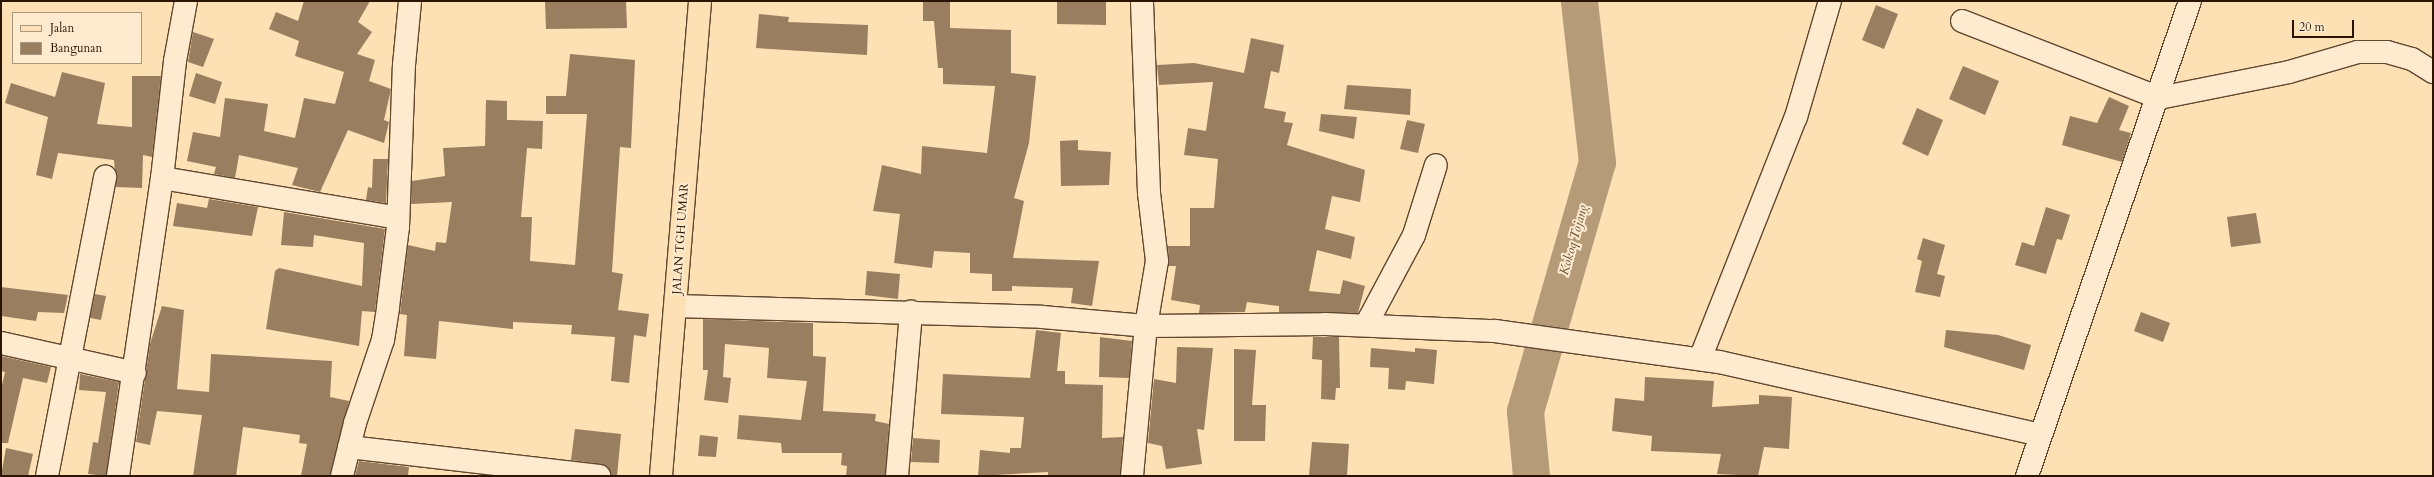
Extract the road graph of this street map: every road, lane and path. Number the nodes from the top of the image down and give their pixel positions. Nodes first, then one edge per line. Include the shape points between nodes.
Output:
1 (186, 1) edge
2 (410, 1) edge
3 (700, 1) edge
4 (1142, 1) edge
5 (1830, 1) edge
6 (2190, 1) edge
7 (1962, 21) dead end
8 (2433, 72) edge
9 (2159, 98) junction
10 (1436, 165) dead end
11 (105, 177) dead end
12 (162, 178) junction
13 (398, 218) junction
14 (676, 306) junction
15 (911, 312) junction
16 (1366, 325) junction
17 (1146, 326) junction
18 (1, 343) edge
19 (70, 357) junction
20 (1700, 359) junction
21 (135, 373) junction
22 (2040, 435) junction
23 (349, 447) junction
24 (47, 476) edge
25 (118, 476) edge
26 (342, 476) edge
27 (598, 476) edge
28 (662, 476) edge
29 (897, 476) edge
30 (1132, 476) edge
31 (2027, 476) edge

1 - 12 street via 175,61
2 - 13 street via 404,65
3 - 14 main road, JALAN TGH UMAR
4 - 17 street via 1148,193 1157,261
5 - 20 street via 1796,117
6 - 9 street
7 - 9 street
8 - 9 street via 2412,59 2387,52 2358,52 2289,72
9 - 22 street
10 - 16 street via 1414,234
11 - 19 street
12 - 13 street
12 - 21 street
13 - 23 street via 383,340
14 - 15 street
14 - 28 main road, JALAN TGH UMAR
15 - 17 street via 1042,317
15 - 29 street
16 - 17 street
16 - 20 street via 1495,331
17 - 30 street
18 - 19 street
19 - 21 street
19 - 24 street
20 - 22 street via 1798,378
21 - 25 street
22 - 31 street
23 - 26 street
23 - 27 street

